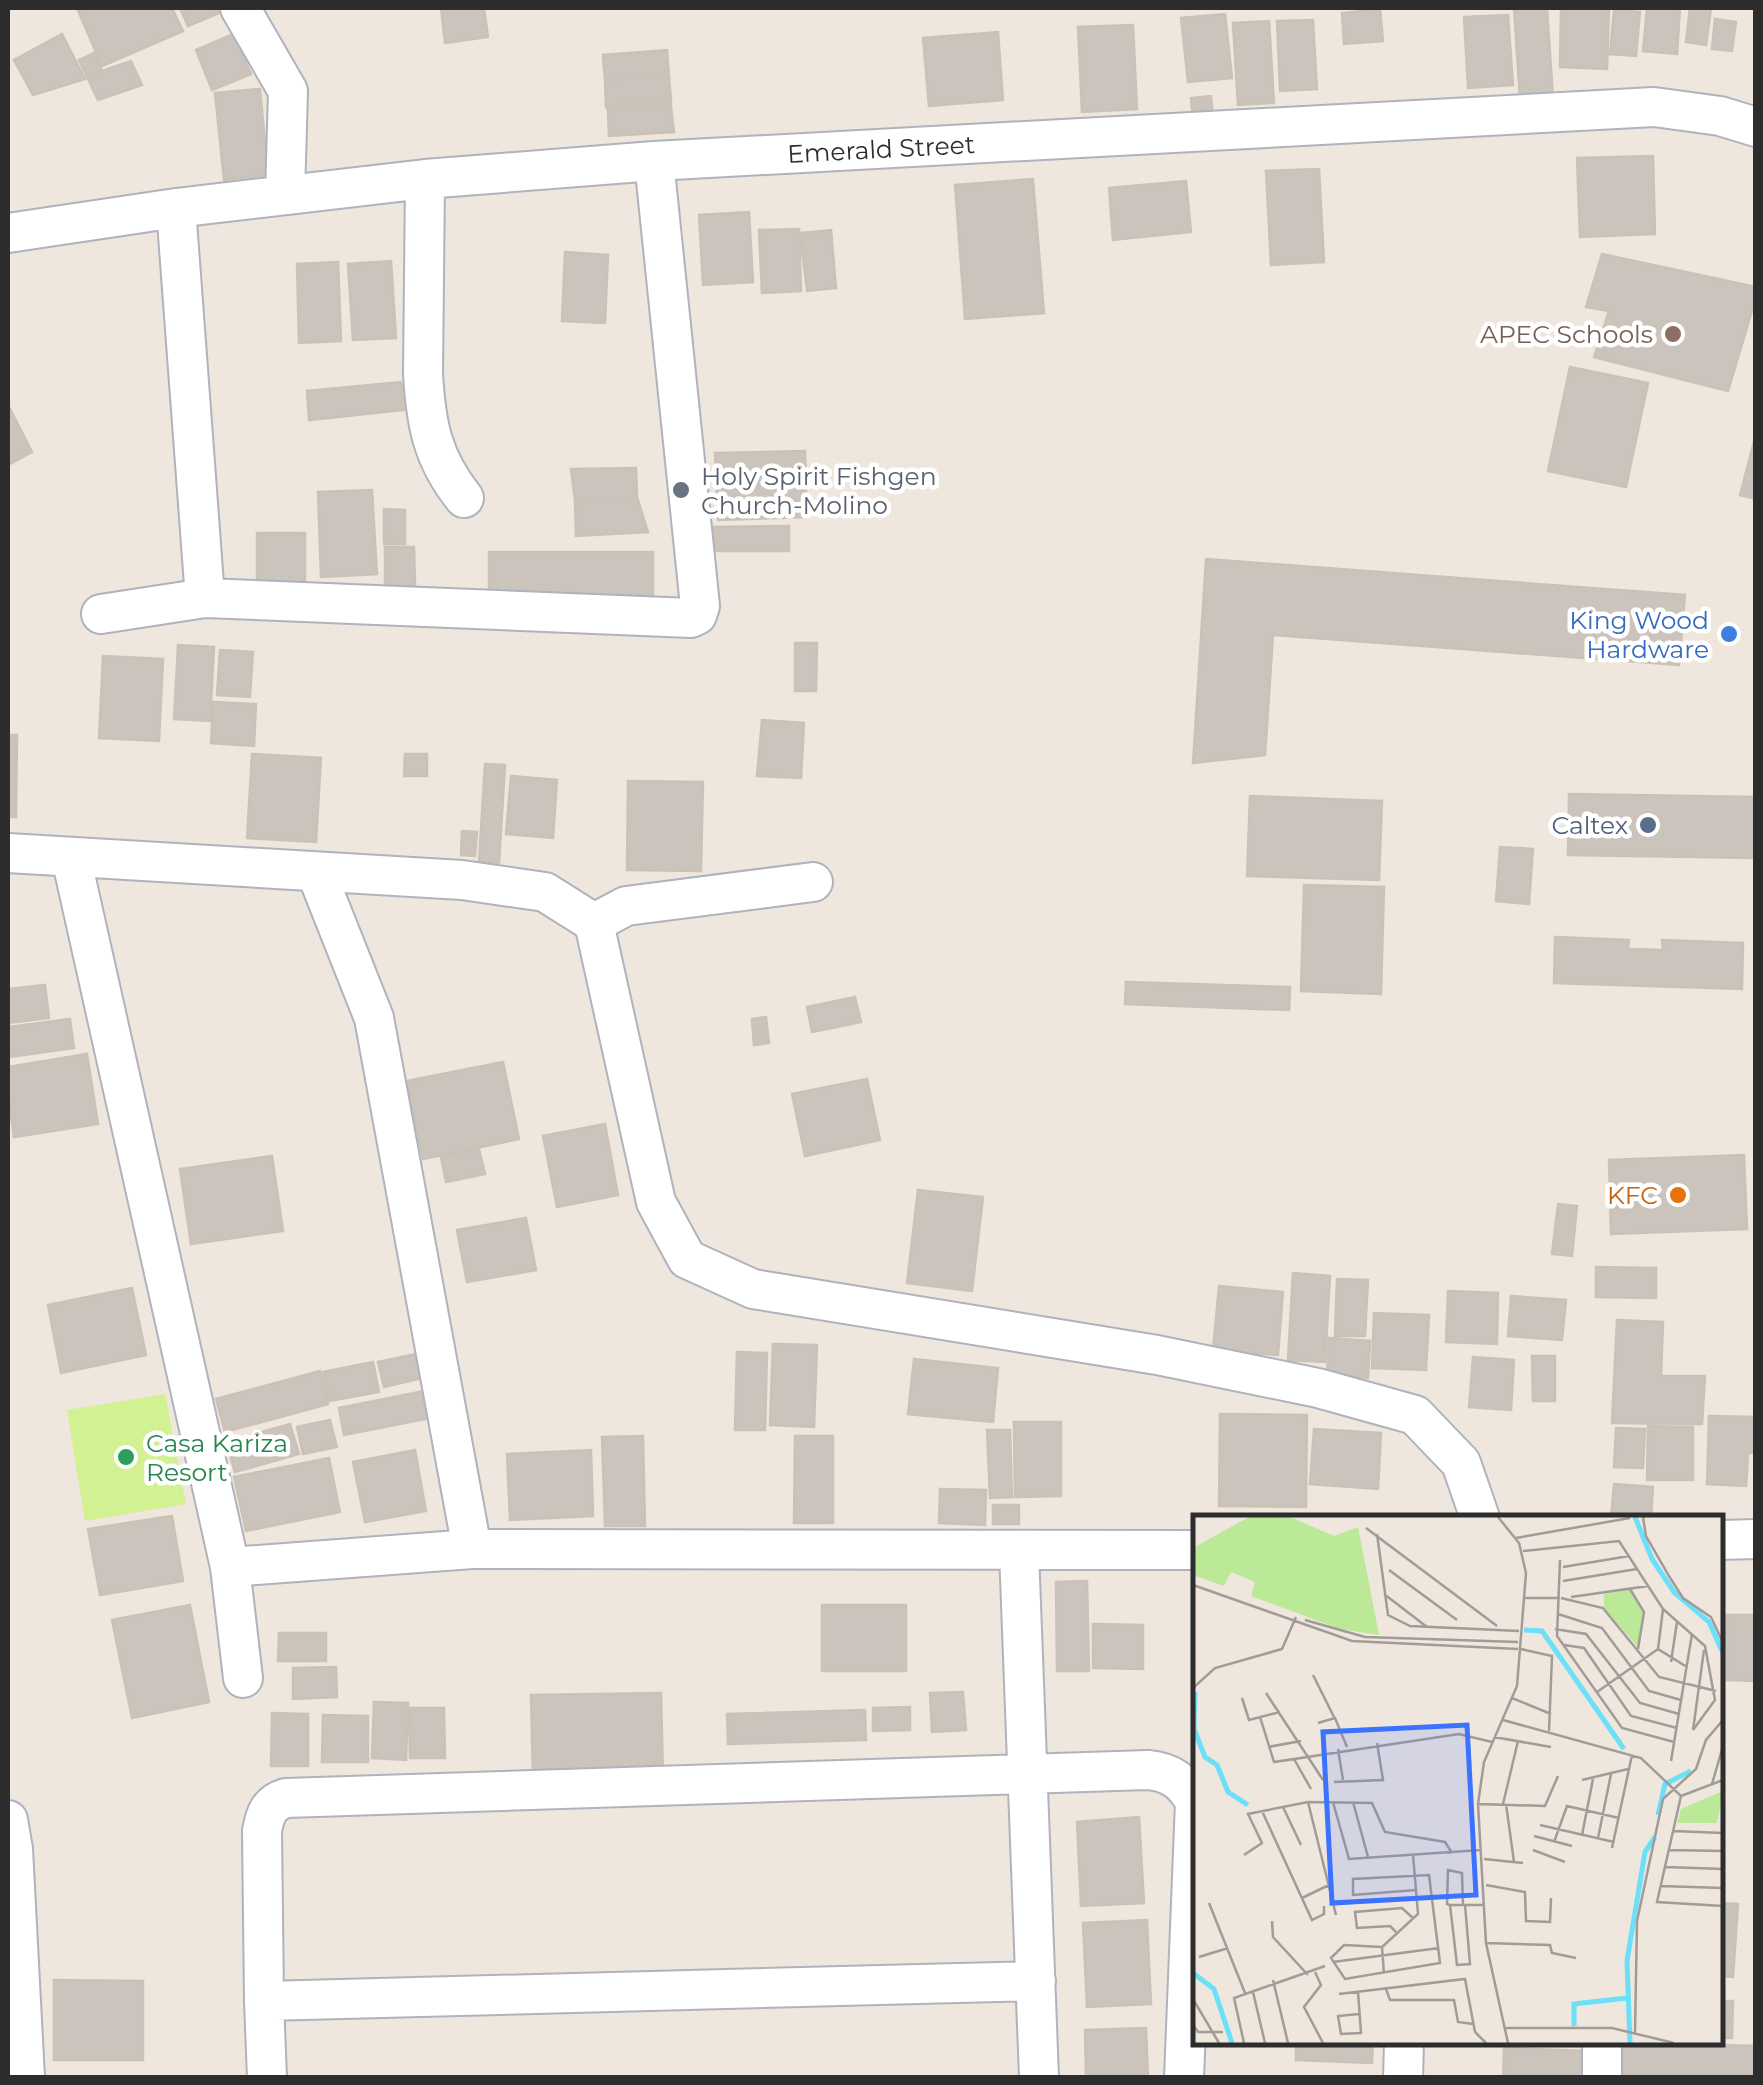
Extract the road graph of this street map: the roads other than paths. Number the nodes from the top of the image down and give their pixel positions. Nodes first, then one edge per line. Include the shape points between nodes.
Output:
1 (240, 8) edge
2 (1756, 128) edge
3 (654, 161) junction
4 (425, 179) junction
5 (285, 195) junction
6 (176, 208) junction
7 (8, 233) edge
8 (464, 498) dead end
9 (205, 598) junction
10 (100, 614) dead end
11 (8, 853) edge
12 (71, 857) junction
13 (316, 872) junction
14 (813, 882) dead end
15 (594, 923) junction
16 (1479, 1515) edge
17 (1756, 1538) edge
18 (1723, 1540) edge
19 (472, 1550) junction
20 (1193, 1550) edge
21 (1019, 1551) junction
22 (230, 1567) junction
23 (243, 1678) dead end
24 (1029, 1775) junction
25 (1193, 1798) edge
26 (9, 1840) edge
27 (1193, 1852) edge
28 (1036, 1981) junction
29 (264, 2001) junction
30 (1404, 2045) edge
31 (1602, 2045) edge
32 (25, 2078) edge
33 (268, 2078) edge
34 (1038, 2078) edge
35 (1184, 2078) edge
36 (1403, 2078) edge
37 (1602, 2078) edge

1 - 5 street via 288,91
2 - 3 street, Emerald Street via 1654,107
3 - 4 street, Emerald Street
3 - 9 street via 696,615
4 - 5 street, Emerald Street
4 - 8 street via 425,405 439,460
5 - 6 street, Emerald Street
6 - 7 street, Emerald Street
6 - 9 street
9 - 10 street
11 - 12 street
12 - 13 street
12 - 22 street
13 - 15 street via 545,892
13 - 19 street via 374,1018
14 - 15 street via 642,903
15 - 16 street via 656,1202 686,1259 753,1289 1156,1355 1415,1415 1461,1463
17 - 18 street
19 - 21 street
19 - 22 street
20 - 21 street
21 - 24 street
22 - 23 street
24 - 25 street via 1163,1772
24 - 28 street
24 - 29 street via 276,1801 262,1831
26 - 32 street
27 - 35 street
28 - 29 street
28 - 34 street
29 - 33 street
30 - 36 street
31 - 37 street

